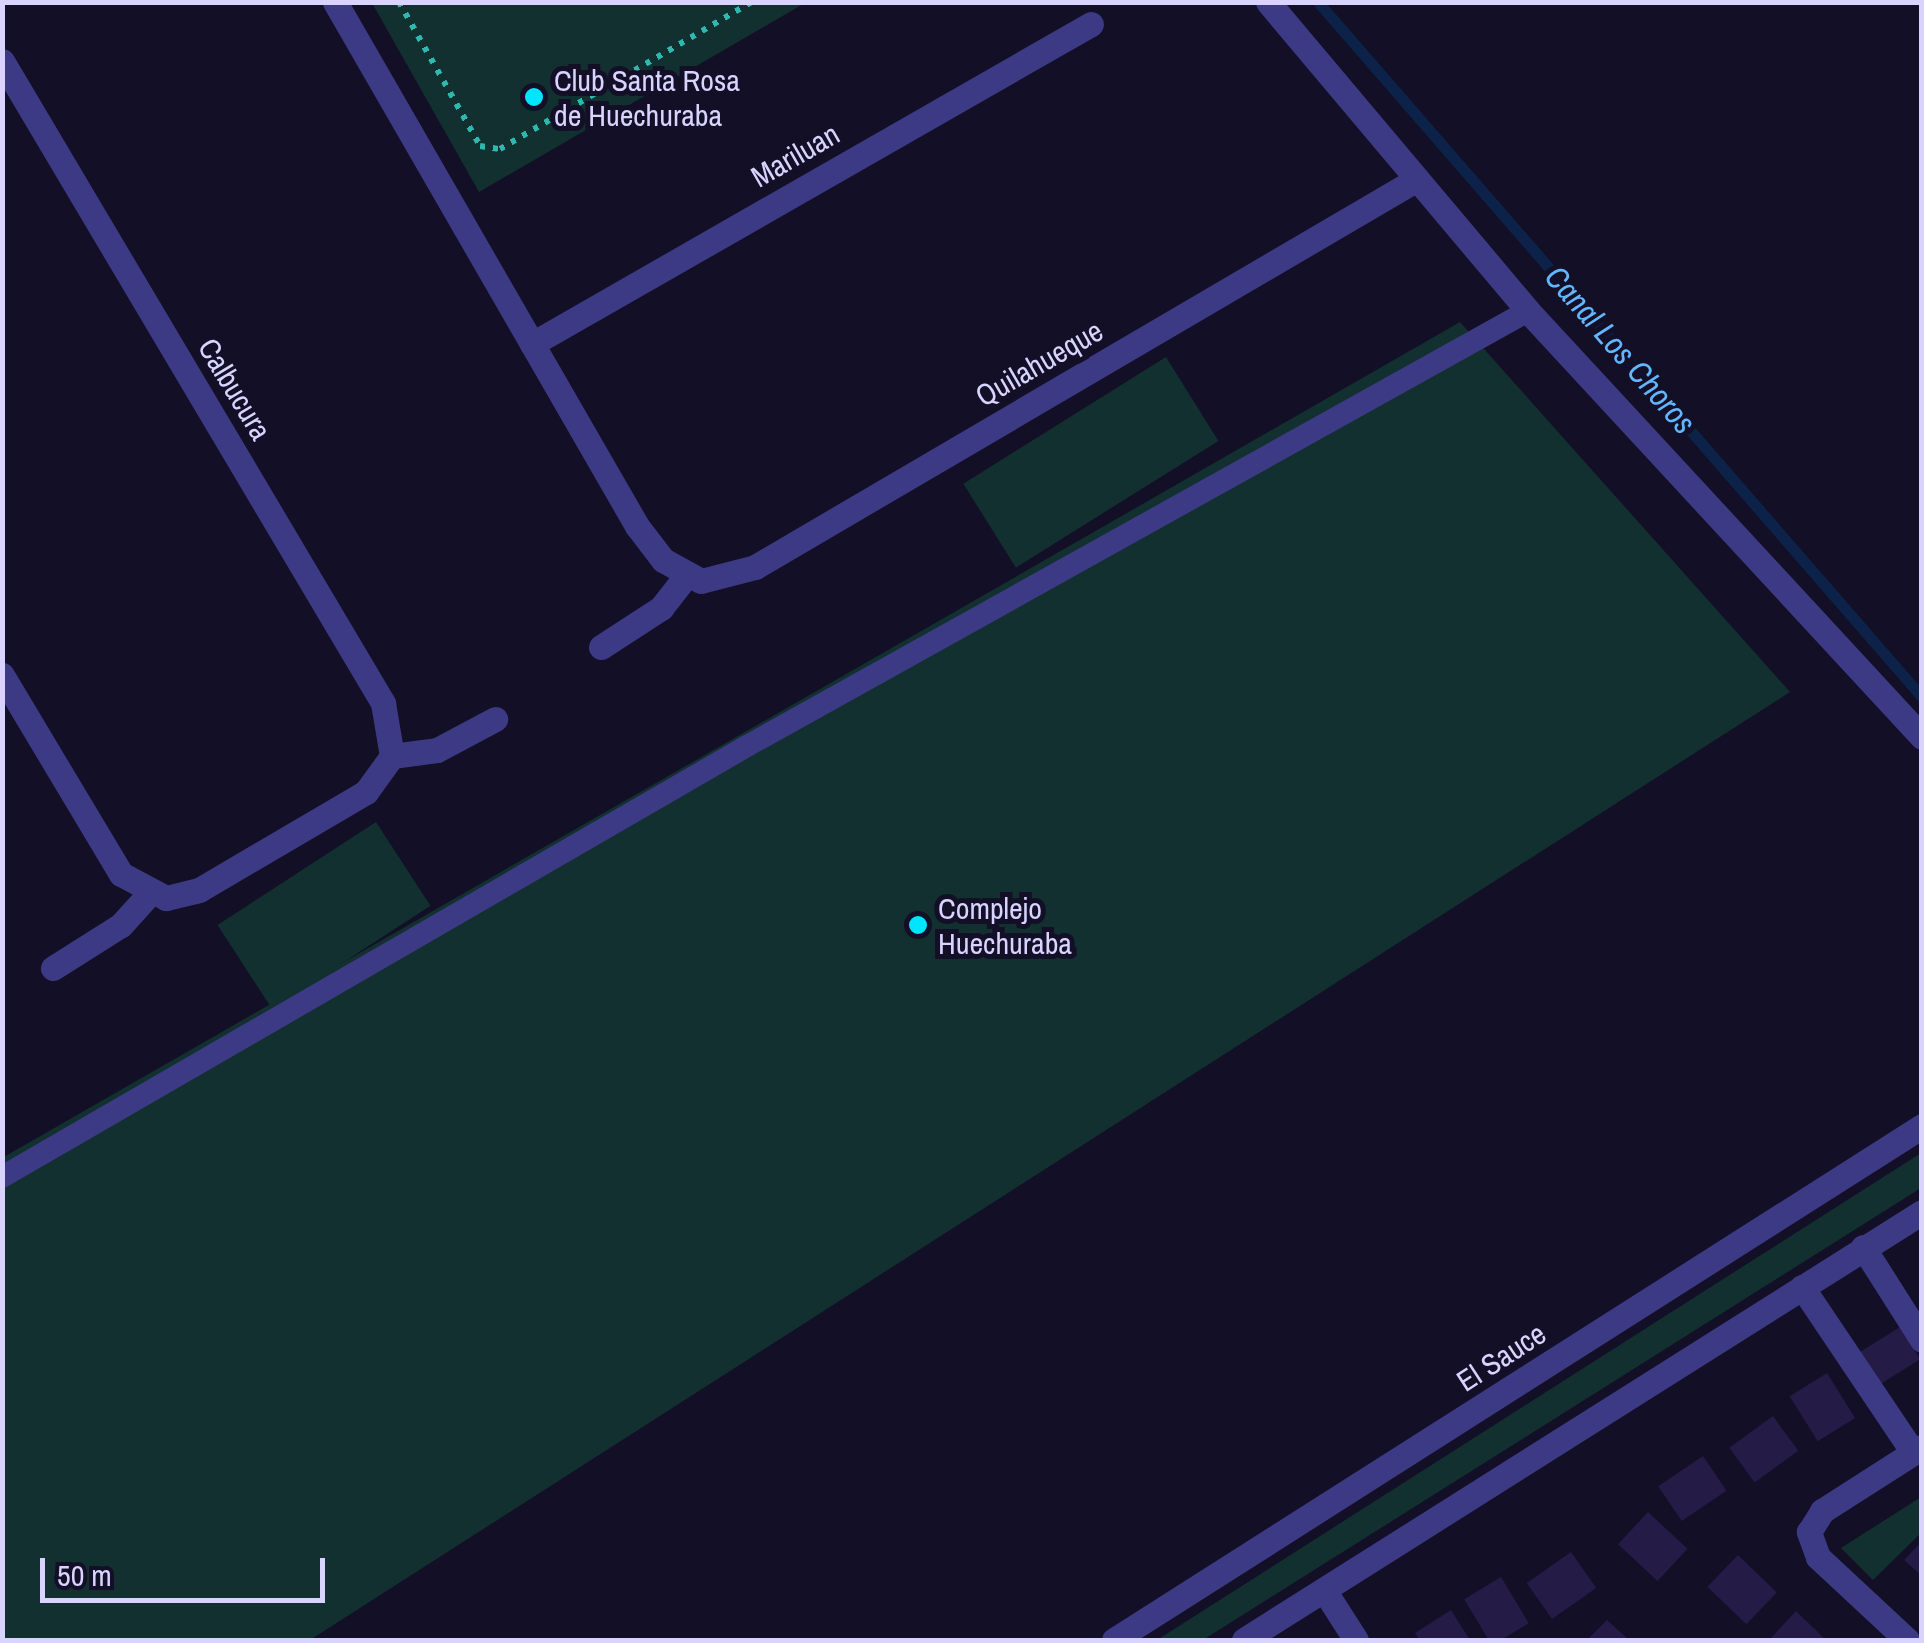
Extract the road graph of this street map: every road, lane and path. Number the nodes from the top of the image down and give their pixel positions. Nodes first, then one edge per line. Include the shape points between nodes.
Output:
1 (335, 2) edge
2 (399, 2) edge
3 (752, 2) edge
4 (1268, 2) edge
5 (1091, 24) dead end
6 (2, 61) edge
7 (1417, 179) junction
8 (1528, 311) junction
9 (532, 344) junction
10 (686, 576) junction
11 (601, 646) dead end
12 (2, 675) edge
13 (494, 719) dead end
14 (1922, 738) edge
15 (392, 756) junction
16 (149, 894) junction
17 (52, 968) dead end
18 (1922, 1126) edge
19 (2, 1177) edge
20 (1922, 1212) edge
21 (1864, 1248) junction
22 (1802, 1287) junction
23 (1922, 1340) edge
24 (1917, 1449) edge
25 (1324, 1590) junction
26 (1271, 1633) edge
27 (1114, 1640) edge
28 (1244, 1640) edge
29 (1356, 1640) edge
30 (1907, 1640) edge

1 - 9 street
2 - 3 path via 480,146 500,149
4 - 7 street
5 - 9 street, Mariluan
6 - 15 street, Calbucura via 383,703
7 - 8 street
7 - 10 street, Quilahueque via 756,567 718,580
8 - 14 street
8 - 19 lane via 748,746
9 - 10 street via 637,526
10 - 11 street via 662,608
12 - 16 street via 111,859
13 - 15 street via 437,750
15 - 16 street via 366,792 199,890
16 - 17 street via 121,924
18 - 27 street, El Sauce
20 - 21 street
21 - 22 street
21 - 23 street
22 - 24 street
22 - 25 street
24 - 30 street via 1822,1511 1809,1532 1818,1557
25 - 26 street
25 - 29 street
26 - 28 street

